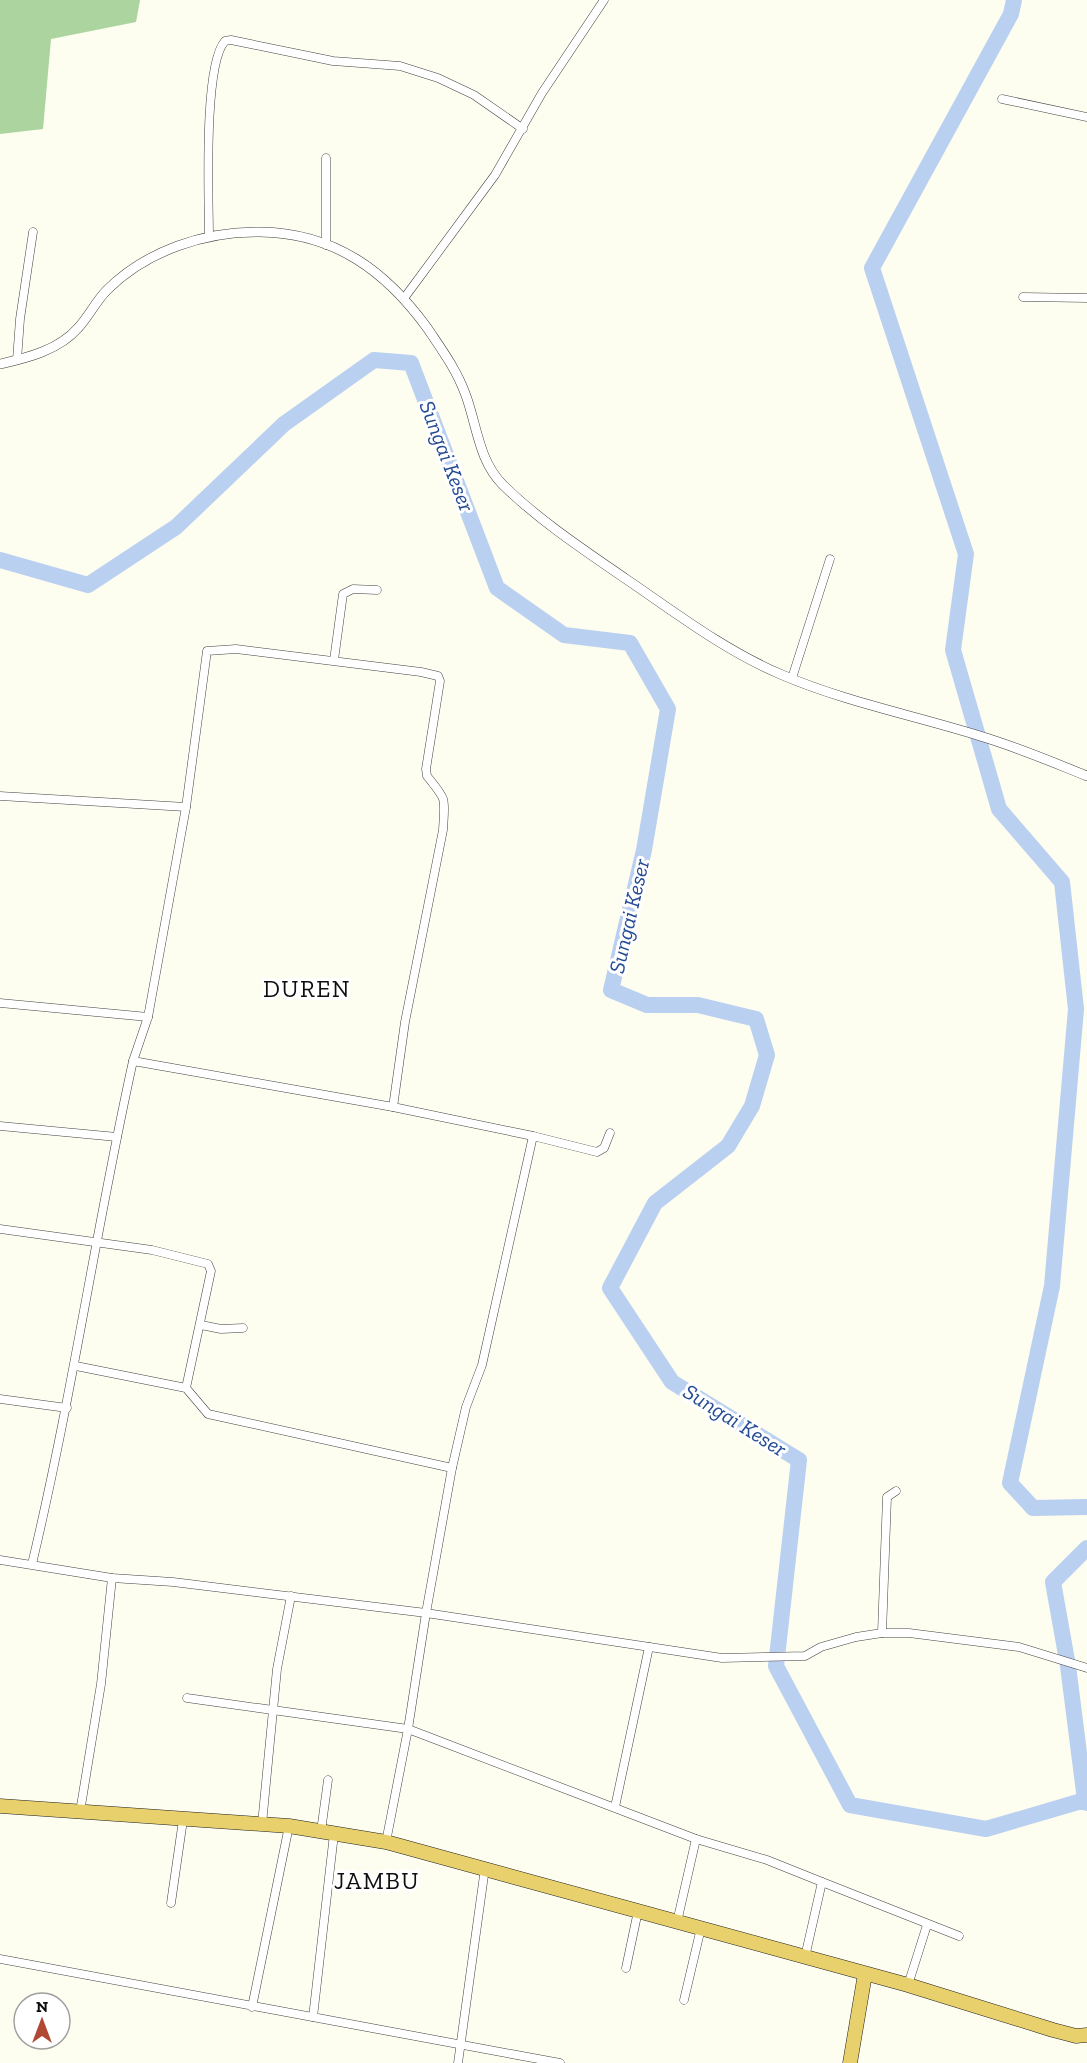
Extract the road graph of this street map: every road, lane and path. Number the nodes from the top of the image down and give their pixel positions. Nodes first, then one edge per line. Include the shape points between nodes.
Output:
1 (604, 0) edge
2 (1002, 99) dead end
3 (1087, 117) edge
4 (523, 129) junction
5 (326, 158) dead end
6 (33, 232) dead end
7 (209, 237) junction
8 (327, 245) junction
9 (405, 297) junction
10 (1023, 297) dead end
11 (1087, 298) edge
12 (17, 360) junction
13 (0, 364) edge
14 (830, 559) dead end
15 (377, 590) dead end
16 (334, 660) junction
17 (792, 678) junction
18 (1087, 776) edge
19 (0, 796) edge
20 (186, 807) junction
21 (0, 1003) edge
22 (148, 1017) junction
23 (133, 1061) junction
24 (393, 1107) junction
25 (0, 1126) edge
26 (610, 1133) dead end
27 (117, 1137) junction
28 (533, 1137) junction
29 (0, 1229) edge
30 (99, 1242) junction
31 (201, 1324) junction
32 (243, 1328) dead end
33 (76, 1366) junction
34 (186, 1389) junction
35 (0, 1399) edge
36 (67, 1408) junction
37 (452, 1468) junction
38 (896, 1491) dead end
39 (0, 1560) edge
40 (32, 1564) junction
41 (112, 1578) junction
42 (291, 1596) junction
43 (426, 1613) junction
44 (882, 1633) junction
45 (649, 1647) junction
46 (1087, 1668) edge
47 (187, 1698) dead end
48 (273, 1710) junction
49 (408, 1729) junction
50 (327, 1780) dead end
51 (0, 1806) edge
52 (615, 1807) junction
53 (80, 1812) junction
54 (183, 1820) junction
55 (262, 1824) junction
56 (288, 1826) junction
57 (327, 1832) junction
58 (696, 1839) junction
59 (386, 1842) junction
60 (485, 1868) junction
61 (822, 1882) junction
62 (171, 1903) dead end
63 (638, 1911) junction
64 (677, 1922) junction
65 (927, 1925) junction
66 (701, 1928) junction
67 (959, 1936) dead end
68 (805, 1957) junction
69 (0, 1959) edge
70 (627, 1968) dead end
71 (866, 1974) junction
72 (908, 1985) junction
73 (684, 2000) dead end
74 (252, 2007) junction
75 (313, 2017) junction
76 (1087, 2035) edge
77 (462, 2044) junction
78 (458, 2063) edge
79 (560, 2063) edge
80 (850, 2063) edge

1 - 4 street via 542,93
2 - 3 street
4 - 7 street via 474,95 400,66 354,64 225,41 214,71
4 - 9 street via 495,175
5 - 8 street
6 - 12 street
7 - 8 street via 230,232 280,233
7 - 12 street via 141,264 104,292 66,340
8 - 9 street via 357,258
9 - 17 street via 447,354 466,394 486,461 502,484 573,543 688,624
10 - 11 street
12 - 13 street
14 - 17 street
15 - 16 street via 353,589 343,594
16 - 20 street via 236,649 207,651
16 - 24 street via 434,674 440,681 426,769 443,798 443,830 405,1022
17 - 18 street via 863,705 982,736
19 - 20 street
20 - 22 street
21 - 22 street
22 - 23 street
23 - 24 street
23 - 27 street
24 - 28 street
25 - 27 street
26 - 28 street via 604,1148 597,1152
27 - 30 street
28 - 37 street via 482,1365 466,1407
29 - 30 street
30 - 31 street via 208,1264 211,1271
30 - 33 street
31 - 32 street via 221,1329
31 - 34 street
33 - 34 street
33 - 36 street
34 - 37 street via 208,1414
35 - 36 street
36 - 40 street
37 - 43 street
38 - 44 street via 887,1497
39 - 40 street
40 - 41 street
41 - 42 street
41 - 53 street via 101,1684
42 - 43 street
42 - 48 street
43 - 45 street
43 - 49 street
44 - 45 street via 839,1641 805,1656 722,1658
44 - 46 street via 1031,1649
45 - 52 street
47 - 48 street
48 - 49 street
48 - 55 street
49 - 52 street
49 - 59 street
50 - 57 street
51 - 53 highway
52 - 58 street
53 - 54 highway
54 - 55 highway
54 - 62 street
55 - 56 highway
56 - 57 highway
56 - 74 street
57 - 59 highway
57 - 75 street
58 - 61 street via 767,1860
58 - 64 street
59 - 60 highway
60 - 63 highway
60 - 77 street
61 - 65 street
61 - 68 street
63 - 64 highway
63 - 70 street
64 - 66 highway
65 - 67 street
65 - 72 street
66 - 68 highway
66 - 73 street
68 - 71 highway
69 - 74 street
71 - 72 highway
71 - 80 highway
72 - 76 highway via 1053,2030
74 - 75 street
75 - 77 street
77 - 78 street
77 - 79 street

